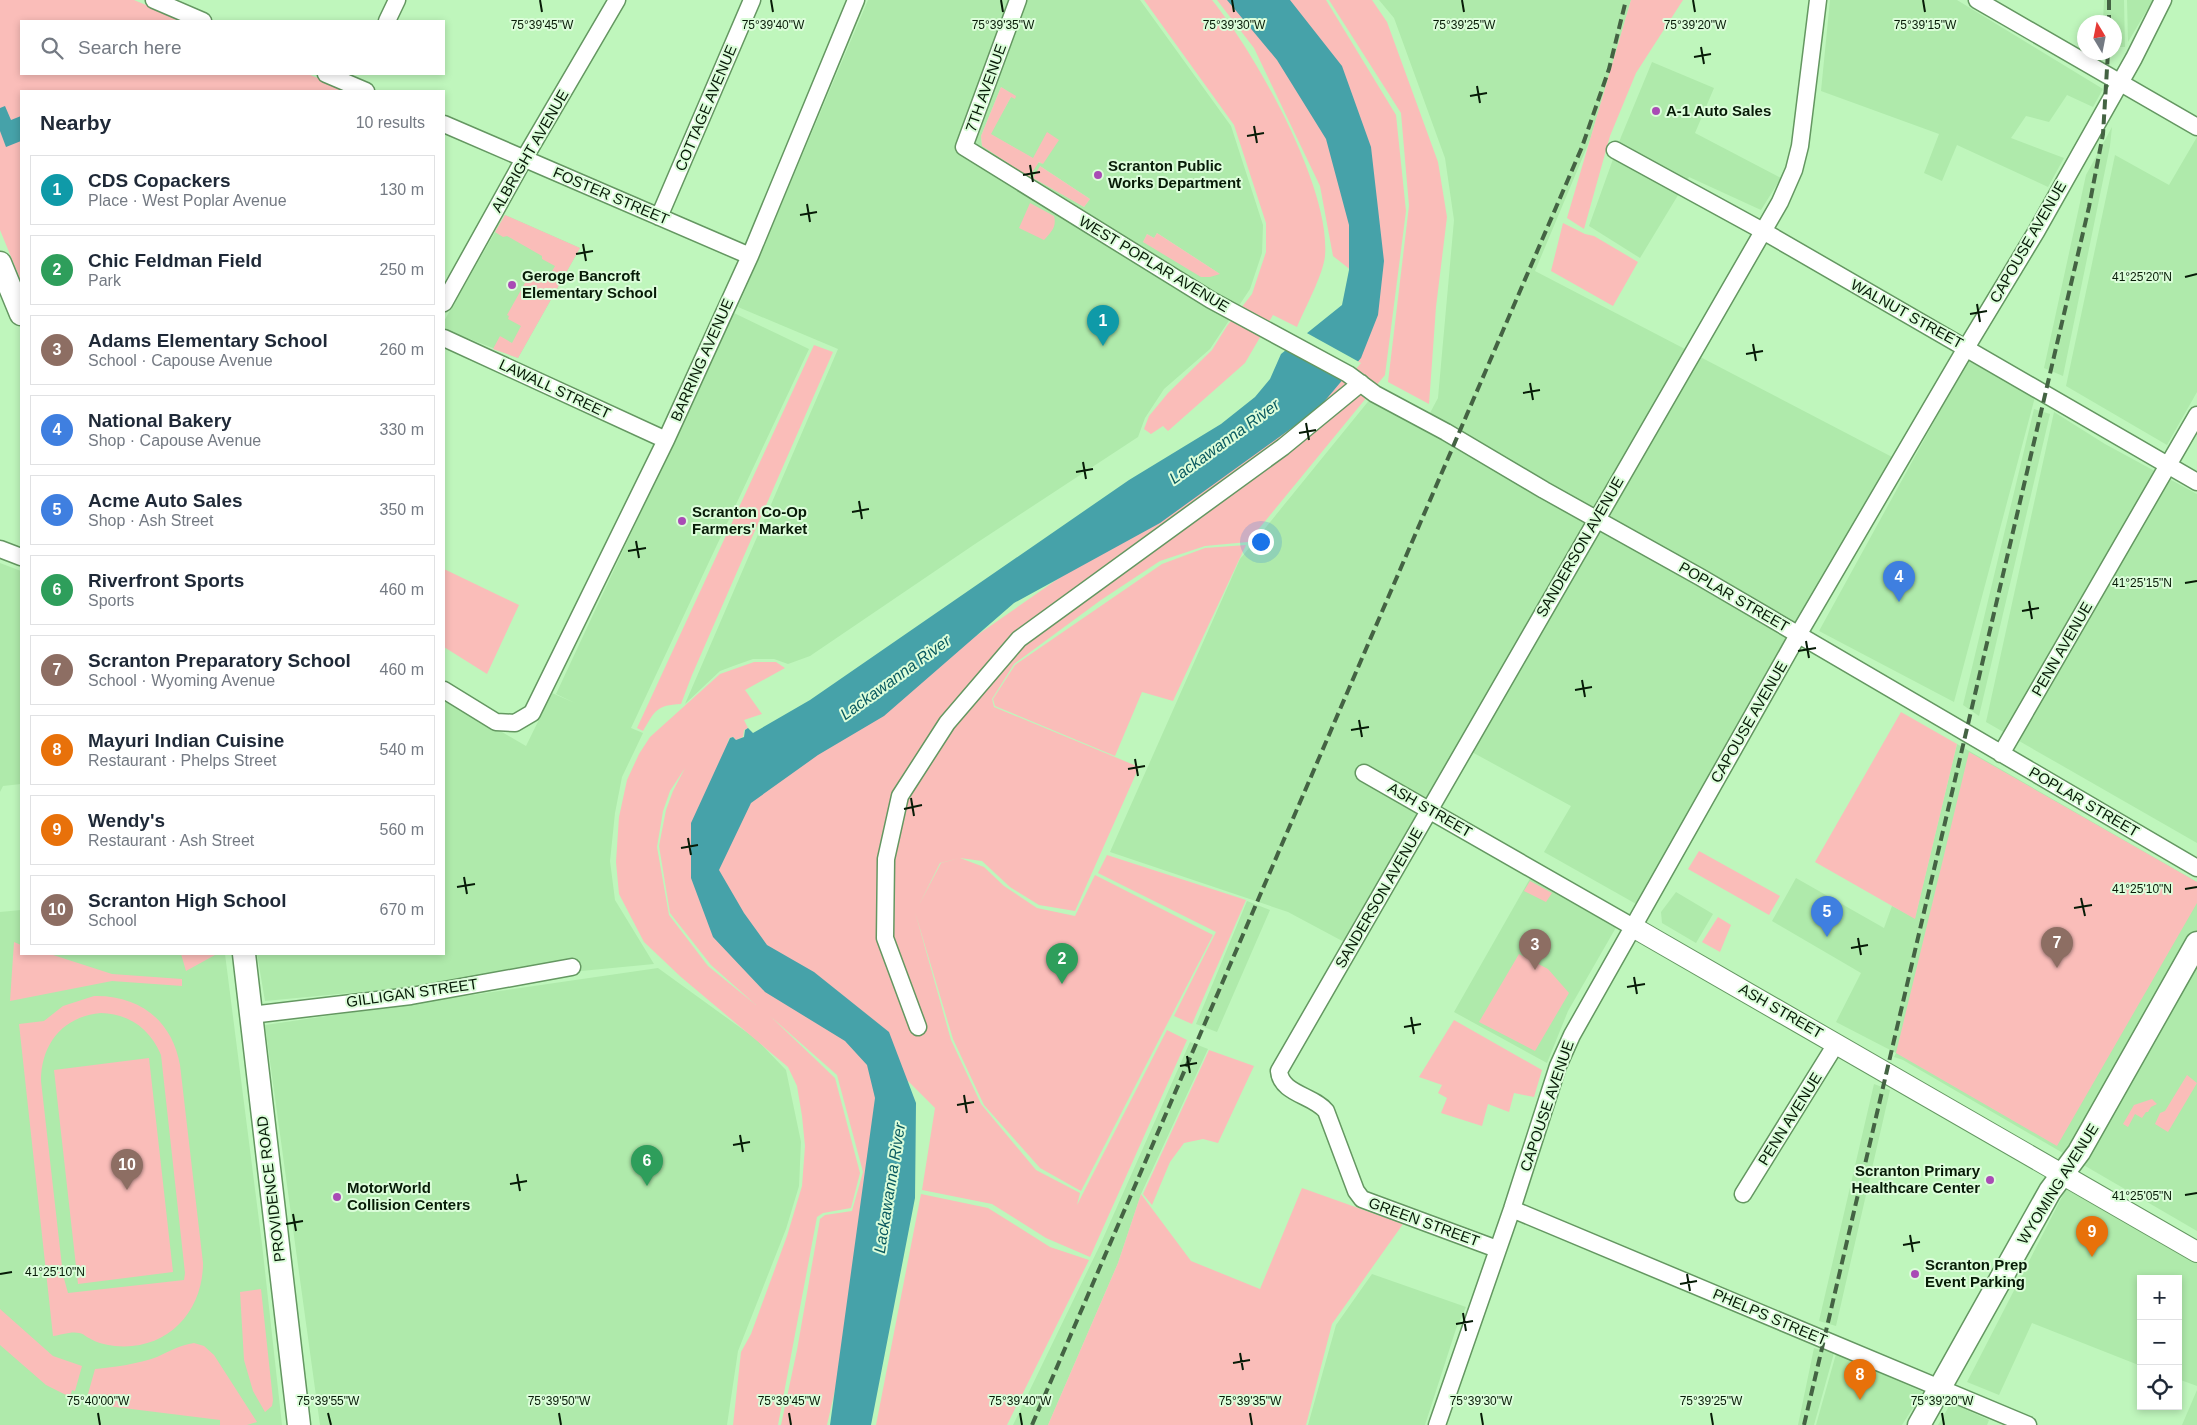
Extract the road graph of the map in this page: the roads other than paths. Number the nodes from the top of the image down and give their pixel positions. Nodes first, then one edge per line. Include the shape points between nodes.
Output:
1 (397, 0) edge
2 (617, 0) edge
3 (752, 0) edge
4 (856, 0) edge
5 (1018, 0) edge
6 (1818, 0) edge
7 (1977, 0) edge
8 (2163, 0) edge
9 (158, 1) edge
10 (201, 20) edge
11 (387, 20) edge
12 (329, 75) edge
13 (2120, 83) junction
14 (360, 86) edge
15 (445, 124) edge
16 (2197, 127) edge
17 (964, 147) joint
18 (1615, 150) dead end
19 (524, 159) junction
20 (659, 217) junction
21 (1763, 231) junction
22 (750, 256) junction
23 (0, 263) edge
24 (445, 300) edge
25 (20, 312) edge
26 (445, 338) edge
27 (1966, 348) junction
28 (1354, 378) junction
29 (2197, 415) edge
30 (666, 440) junction
31 (2168, 465) junction
32 (2197, 482) edge
33 (1596, 519) junction
34 (0, 548) edge
35 (20, 557) edge
36 (1798, 635) junction
37 (445, 691) edge
38 (2001, 754) junction
39 (1364, 773) dead end
40 (1429, 810) junction
41 (2197, 868) edge
42 (1633, 927) junction
43 (2197, 943) edge
44 (244, 955) edge
45 (572, 967) dead end
46 (251, 1015) junction
47 (918, 1028) dead end
48 (1836, 1044) junction
49 (1278, 1071) joint
50 (2062, 1175) junction
51 (1743, 1194) dead end
52 (1512, 1209) junction
53 (1497, 1249) junction
54 (2197, 1252) edge
55 (1940, 1389) junction
56 (1442, 1423) edge
57 (299, 1425) edge
58 (1919, 1425) edge
59 (2028, 1425) edge

1 - 11 street
2 - 19 street, ALBRIGHT AVENUE
3 - 20 street, COTTAGE AVENUE
4 - 22 street, BARRING AVENUE
5 - 17 street, 7TH AVENUE
6 - 21 street, SANDERSON AVENUE via 1798,154 1789,184
7 - 13 street
8 - 13 street, CAPOUSE AVENUE
9 - 10 street
12 - 14 street
13 - 16 street
13 - 27 street, CAPOUSE AVENUE
15 - 19 street, FOSTER STREET
17 - 28 street, WEST POPLAR AVENUE via 1203,295
18 - 21 street, WALNUT STREET
19 - 20 street, FOSTER STREET
19 - 24 street, ALBRIGHT AVENUE
20 - 22 street, FOSTER STREET
21 - 27 street, WALNUT STREET
21 - 33 street, SANDERSON AVENUE
22 - 30 street, BARRING AVENUE
23 - 25 main road
26 - 30 street, LAWALL STREET
27 - 31 street, WALNUT STREET
27 - 36 street, CAPOUSE AVENUE
28 - 33 street, POPLAR STREET via 1375,394
28 - 47 street via 1283,447 1019,639 947,724 900,796 886,859 885,938
29 - 31 street, PENN AVENUE
30 - 37 street, BARRING AVENUE via 532,713 515,723 496,722
31 - 32 street, WALNUT STREET
31 - 38 street, PENN AVENUE
33 - 36 street, POPLAR STREET
33 - 40 street, SANDERSON AVENUE
34 - 35 street
36 - 38 street, POPLAR STREET
36 - 42 street, CAPOUSE AVENUE
38 - 41 street, POPLAR STREET
39 - 40 street, ASH STREET
40 - 42 street, ASH STREET
40 - 49 street, SANDERSON AVENUE
42 - 48 street, ASH STREET
42 - 52 street, CAPOUSE AVENUE via 1581,1017 1558,1066
43 - 50 main road, WYOMING AVENUE via 2079,1152
44 - 46 main road, PROVIDENCE ROAD
45 - 46 street, GILLIGAN STREET via 411,996
46 - 57 main road, PROVIDENCE ROAD
48 - 50 street, ASH STREET
48 - 51 street, PENN AVENUE
49 - 53 street, GREEN STREET via 1284,1085 1317,1102 1326,1111 1362,1200
50 - 54 street, ASH STREET
50 - 55 main road, WYOMING AVENUE via 2050,1191
52 - 53 street, CAPOUSE AVENUE
52 - 55 street, PHELPS STREET
53 - 56 street, CAPOUSE AVENUE
55 - 58 main road, WYOMING AVENUE
55 - 59 street, PHELPS STREET

